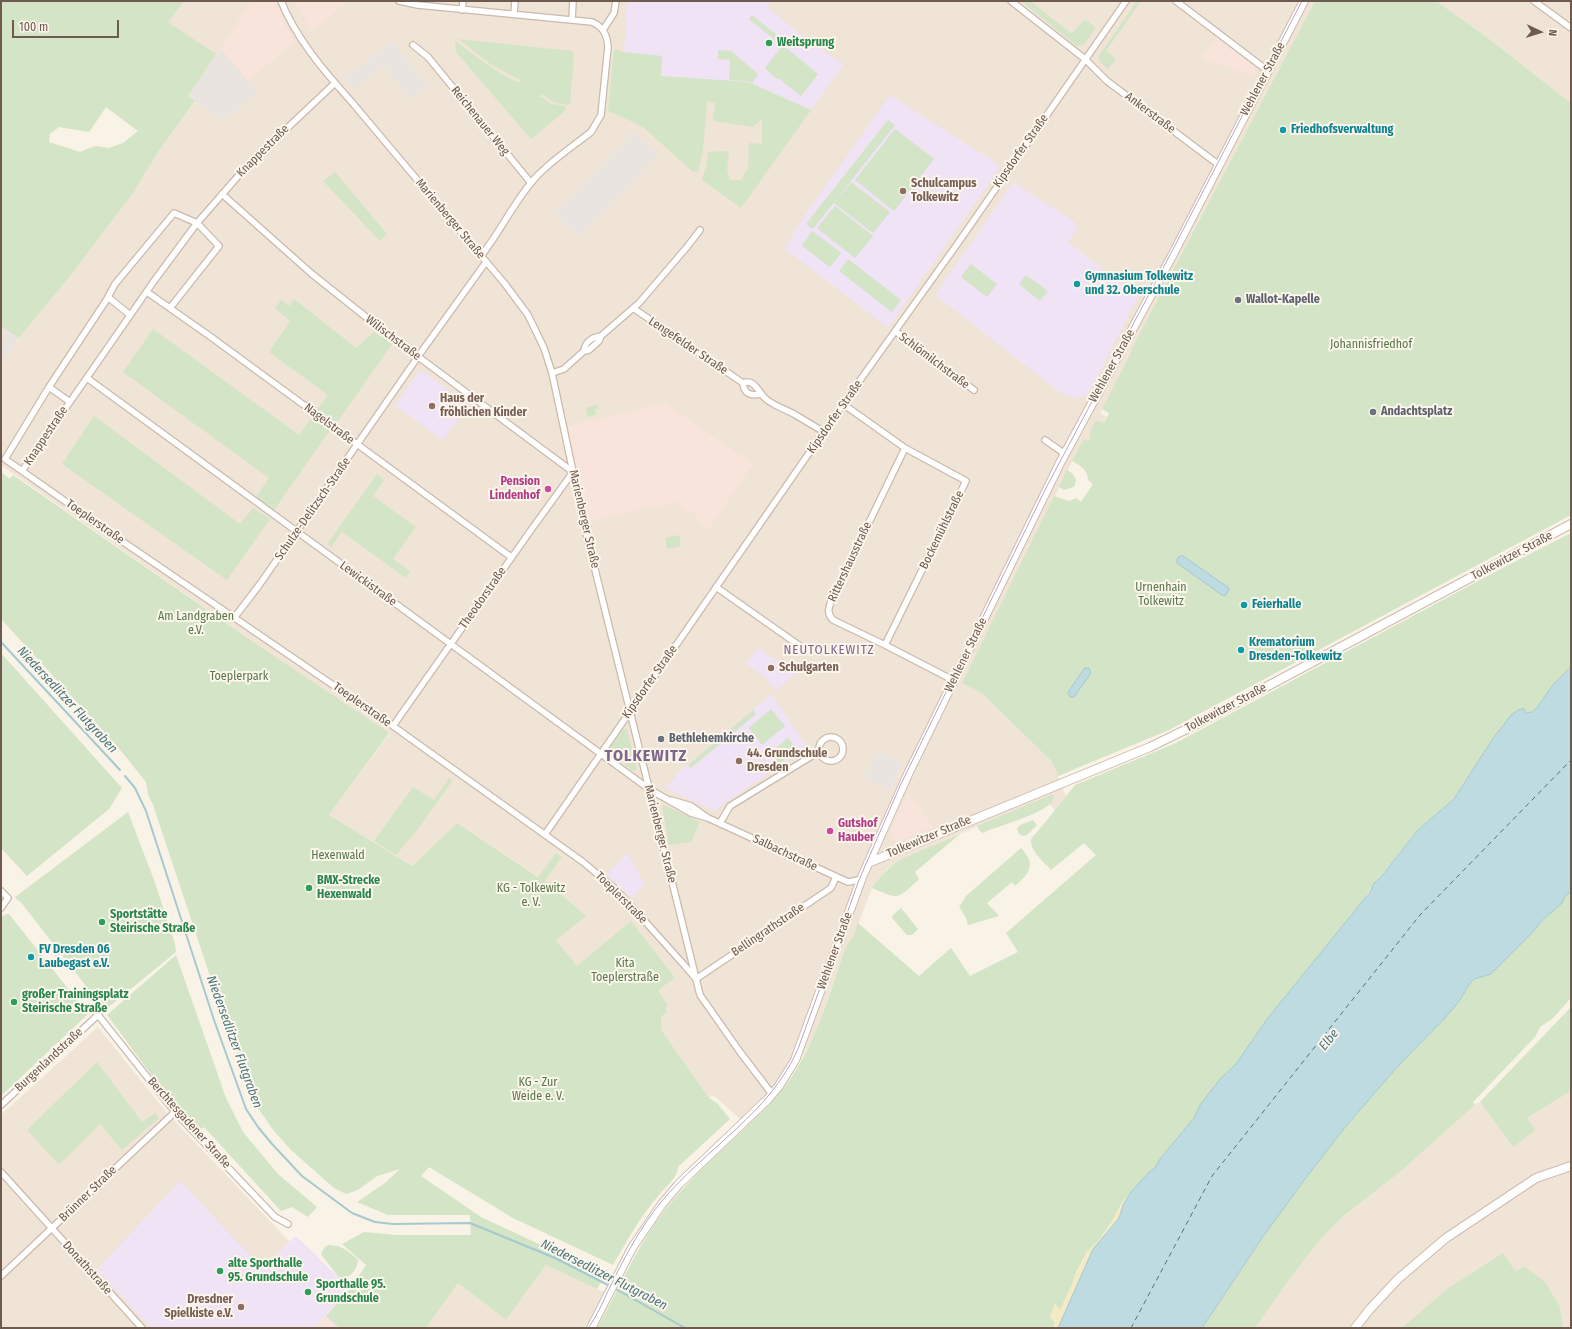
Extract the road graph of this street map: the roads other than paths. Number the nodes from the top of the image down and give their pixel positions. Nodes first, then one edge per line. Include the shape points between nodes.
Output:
1 (281, 1) edge
2 (399, 1) edge
3 (463, 1) edge
4 (515, 1) edge
5 (574, 1) edge
6 (616, 1) edge
7 (1011, 1) edge
8 (1126, 1) edge
9 (1176, 1) edge
10 (1304, 1) edge
11 (1534, 1) edge
12 (462, 10) junction
13 (514, 14) junction
14 (572, 20) junction
15 (1571, 28) edge
16 (603, 30) junction
17 (413, 45) dead end
18 (1085, 59) junction
19 (1268, 71) junction
20 (335, 83) junction
21 (1219, 165) junction
22 (531, 184) junction
23 (222, 194) junction
24 (196, 224) junction
25 (700, 230) dead end
26 (481, 256) junction
27 (486, 262) junction
28 (147, 292) junction
29 (108, 297) junction
30 (170, 308) junction
31 (633, 308) junction
32 (130, 315) junction
33 (895, 331) junction
34 (418, 357) junction
35 (552, 373) junction
36 (87, 378) junction
37 (743, 384) junction
38 (49, 387) junction
39 (974, 390) dead end
40 (760, 394) junction
41 (70, 402) junction
42 (843, 404) junction
43 (824, 432) junction
44 (1045, 440) dead end
45 (358, 445) junction
46 (905, 448) junction
47 (1065, 454) junction
48 (5, 459) joint
49 (22, 471) junction
50 (573, 472) junction
51 (1571, 524) edge
52 (298, 531) junction
53 (511, 557) junction
54 (716, 587) junction
55 (234, 618) junction
56 (451, 645) junction
57 (885, 645) junction
58 (800, 646) dead end
59 (953, 680) junction
60 (630, 711) junction
61 (393, 726) junction
62 (820, 751) junction
63 (600, 754) junction
64 (649, 789) junction
65 (720, 823) junction
66 (546, 834) junction
67 (868, 863) junction
68 (836, 877) junction
69 (862, 877) junction
70 (1, 891) edge
71 (1, 908) edge
72 (696, 979) junction
73 (98, 1015) joint
74 (772, 1094) junction
75 (1, 1105) edge
76 (175, 1112) junction
77 (1571, 1166) edge
78 (1, 1172) edge
79 (288, 1224) dead end
80 (52, 1228) junction
81 (1, 1276) edge
82 (142, 1328) edge
83 (590, 1328) edge
84 (1355, 1328) edge

1 - 20 street, Marienberger Straße via 303,42
2 - 12 street via 418,6
3 - 12 street
4 - 13 street
5 - 14 street
6 - 16 street via 614,13
7 - 18 street, Ankerstraße
8 - 18 street, Kipsdorfer Straße
9 - 19 street
10 - 19 main road, Wehlener Straße
11 - 15 street
12 - 13 street
13 - 14 street
14 - 16 street via 592,22
16 - 22 street via 608,46 601,115 590,132 543,170
17 - 22 street, Reichenauer Weg via 428,55
18 - 21 street, Ankerstraße via 1107,81
18 - 33 street, Kipsdorfer Straße
19 - 21 main road, Wehlener Straße
20 - 23 street, Knappestraße via 269,144
20 - 26 street, Marienberger Straße
21 - 47 main road, Wehlener Straße
22 - 26 street
23 - 24 street, Knappestraße
23 - 34 street, Wilischstraße via 312,274
24 - 28 street, Knappestraße
24 - 29 street, Knappestraße via 174,212 115,284
24 - 30 street, Knappestraße via 219,246
25 - 31 street
26 - 27 street, Marienberger Straße
27 - 34 street, Schulze-Delitzsch-Straße
27 - 35 street, Marienberger Straße via 528,315 544,348
28 - 30 street, Nagelstraße
28 - 32 street, Knappestraße
29 - 32 street
29 - 38 street, Knappestraße
30 - 45 street, Nagelstraße
31 - 35 street via 600,336 599,341 589,350 584,350 564,369
31 - 37 street, Lengefelder Straße
32 - 36 street, Knappestraße
33 - 39 street, Schlömilchstraße
33 - 42 street, Kipsdorfer Straße
34 - 45 street, Schulze-Delitzsch-Straße
34 - 50 street, Wilischstraße
35 - 50 street, Marienberger Straße
36 - 41 street, Knappestraße
36 - 52 street, Lewickistraße
37 - 40 street, Lengefelder Straße via 749,394
37 - 40 street, Lengefelder Straße via 752,383
38 - 41 street, Knappestraße
38 - 48 street, Knappestraße
40 - 43 street, Lengefelder Straße
41 - 49 street, Knappestraße
42 - 43 street, Kipsdorfer Straße
42 - 46 street, Bockemühlstraße
43 - 54 street, Kipsdorfer Straße
44 - 47 street
45 - 52 street, Schulze-Delitzsch-Straße
45 - 53 street, Nagelstraße
46 - 57 street, Rittershausstraße via 828,609 833,620
46 - 57 street, Bockemühlstraße via 966,481
47 - 59 main road, Wehlener Straße
48 - 49 street, Toeplerstraße
49 - 55 street, Toeplerstraße
50 - 53 street, Theodorstraße
50 - 60 street, Marienberger Straße
51 - 67 main road, Tolkewitzer Straße via 1150,747
52 - 55 street, Schulze-Delitzsch-Straße
52 - 56 street, Lewickistraße
53 - 56 street, Theodorstraße
54 - 58 street
54 - 60 street, Kipsdorfer Straße
55 - 61 street, Toeplerstraße
56 - 61 street, Theodorstraße
56 - 63 street, Lewickistraße
57 - 59 street, Rittershausstraße
59 - 67 main road, Wehlener Straße
60 - 63 street, Kipsdorfer Straße
60 - 64 street, Marienberger Straße
61 - 66 street, Toeplerstraße
62 - 62 street via 826,759 833,760 840,757 843,746 839,740 832,737 822,743
62 - 65 street via 730,806
63 - 64 street, Lewickistraße
63 - 66 street, Kipsdorfer Straße
64 - 65 street, Salbachstraße via 691,813
64 - 72 street, Marienberger Straße
65 - 68 street, Salbachstraße
66 - 72 street, Toeplerstraße via 614,888
67 - 69 main road, Wehlener Straße
68 - 69 street, Salbachstraße via 848,882 860,880
68 - 72 street, Bellingrathstraße via 831,888
69 - 74 main road, Wehlener Straße via 800,1050
70 - 71 street via 8,898
72 - 74 street, Marienberger Straße via 700,995
73 - 75 street, Burgenlandstraße
73 - 76 street, Berchtesgadener Straße
74 - 83 main road, Wehlener Straße via 662,1204 639,1236
76 - 79 street, Berchtesgadener Straße via 275,1216
76 - 80 street, Brünner Straße
77 - 84 main road via 1536,1178 1446,1238 1398,1279
78 - 80 street, Donathstraße
80 - 81 street, Brünner Straße
80 - 82 street, Donathstraße

